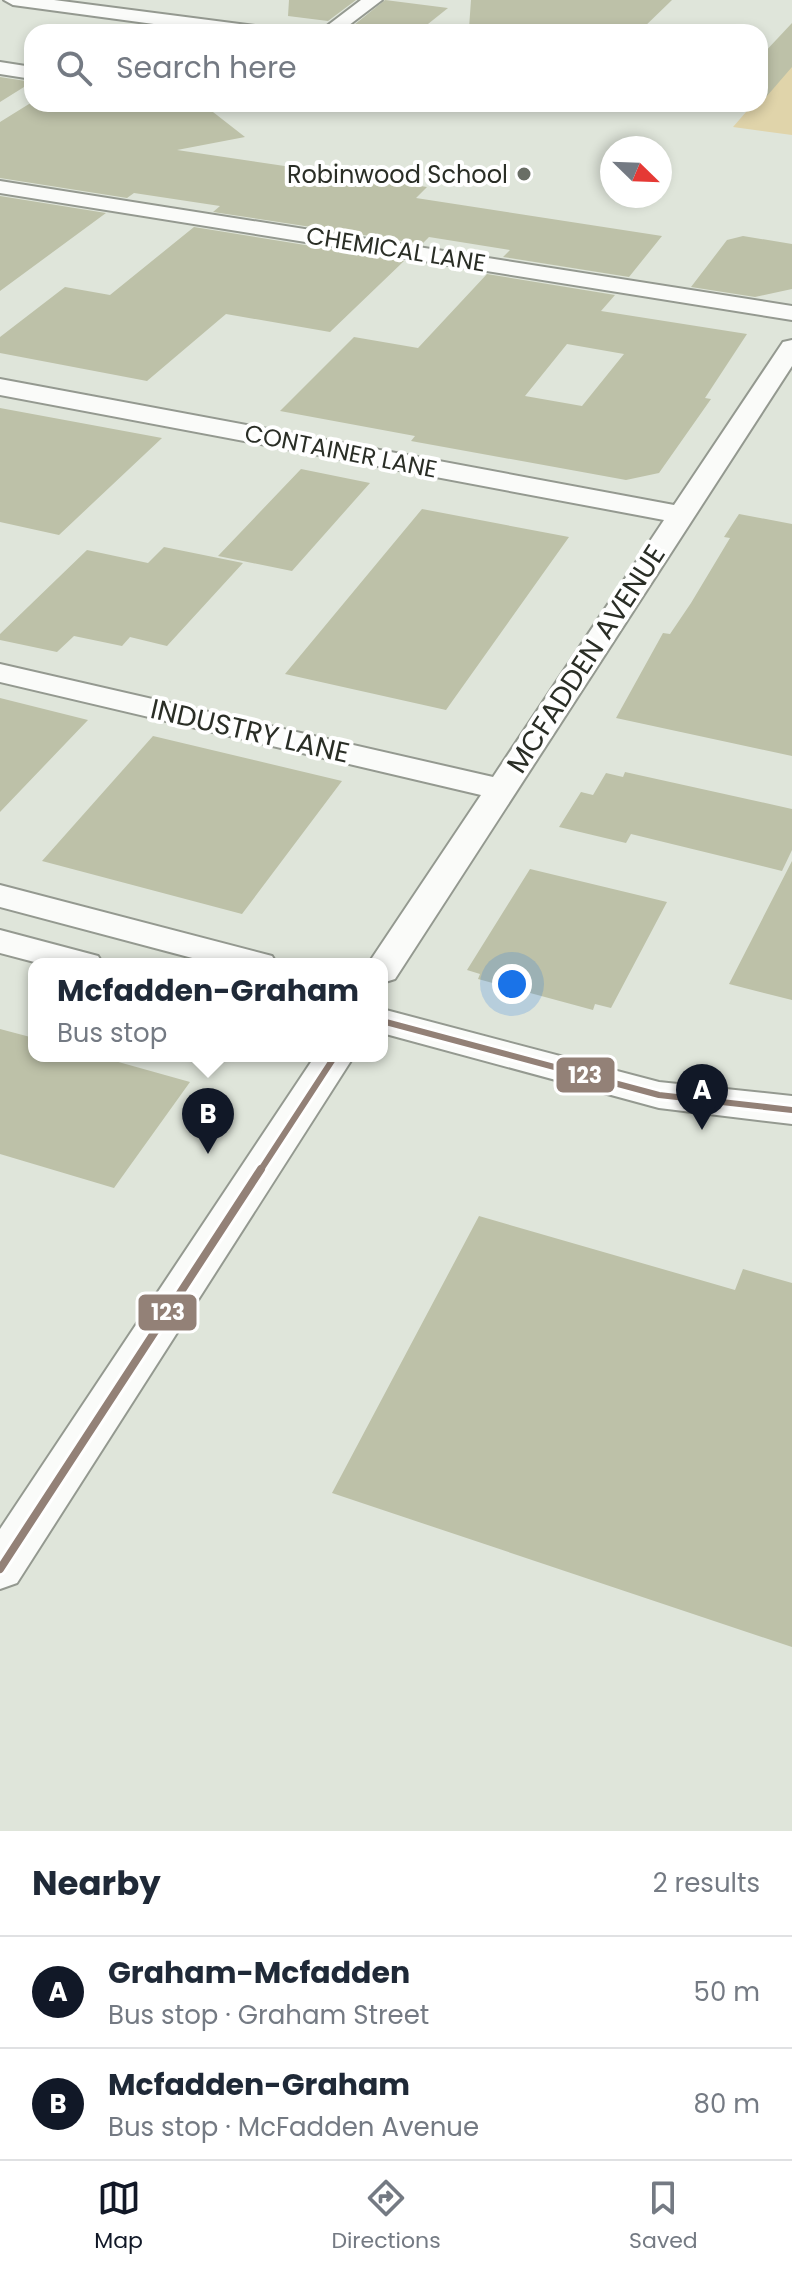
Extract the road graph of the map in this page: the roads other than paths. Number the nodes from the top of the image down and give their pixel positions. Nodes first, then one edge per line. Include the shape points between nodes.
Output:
1 (13, 0) edge
2 (373, 0) edge
3 (194, 24) edge
4 (339, 24) edge
5 (0, 68) edge
6 (24, 72) edge
7 (0, 187) edge
8 (792, 313) edge
9 (792, 347) edge
10 (0, 387) edge
11 (682, 515) junction
12 (0, 673) edge
13 (500, 789) junction
14 (0, 896) edge
15 (0, 941) edge
16 (63, 958) edge
17 (236, 958) edge
18 (388, 962) edge
19 (388, 1023) edge
20 (331, 1062) edge
21 (792, 1110) edge
22 (0, 1569) edge

1 - 3 street
2 - 4 street
5 - 6 street
7 - 8 street, CHEMICAL LANE
9 - 11 street, MCFADDEN AVENUE
10 - 11 street, CONTAINER LANE
11 - 13 street, MCFADDEN AVENUE
12 - 13 street, INDUSTRY LANE
13 - 18 street, MCFADDEN AVENUE
14 - 17 street
15 - 16 street
19 - 21 street via 659,1095
20 - 22 street

